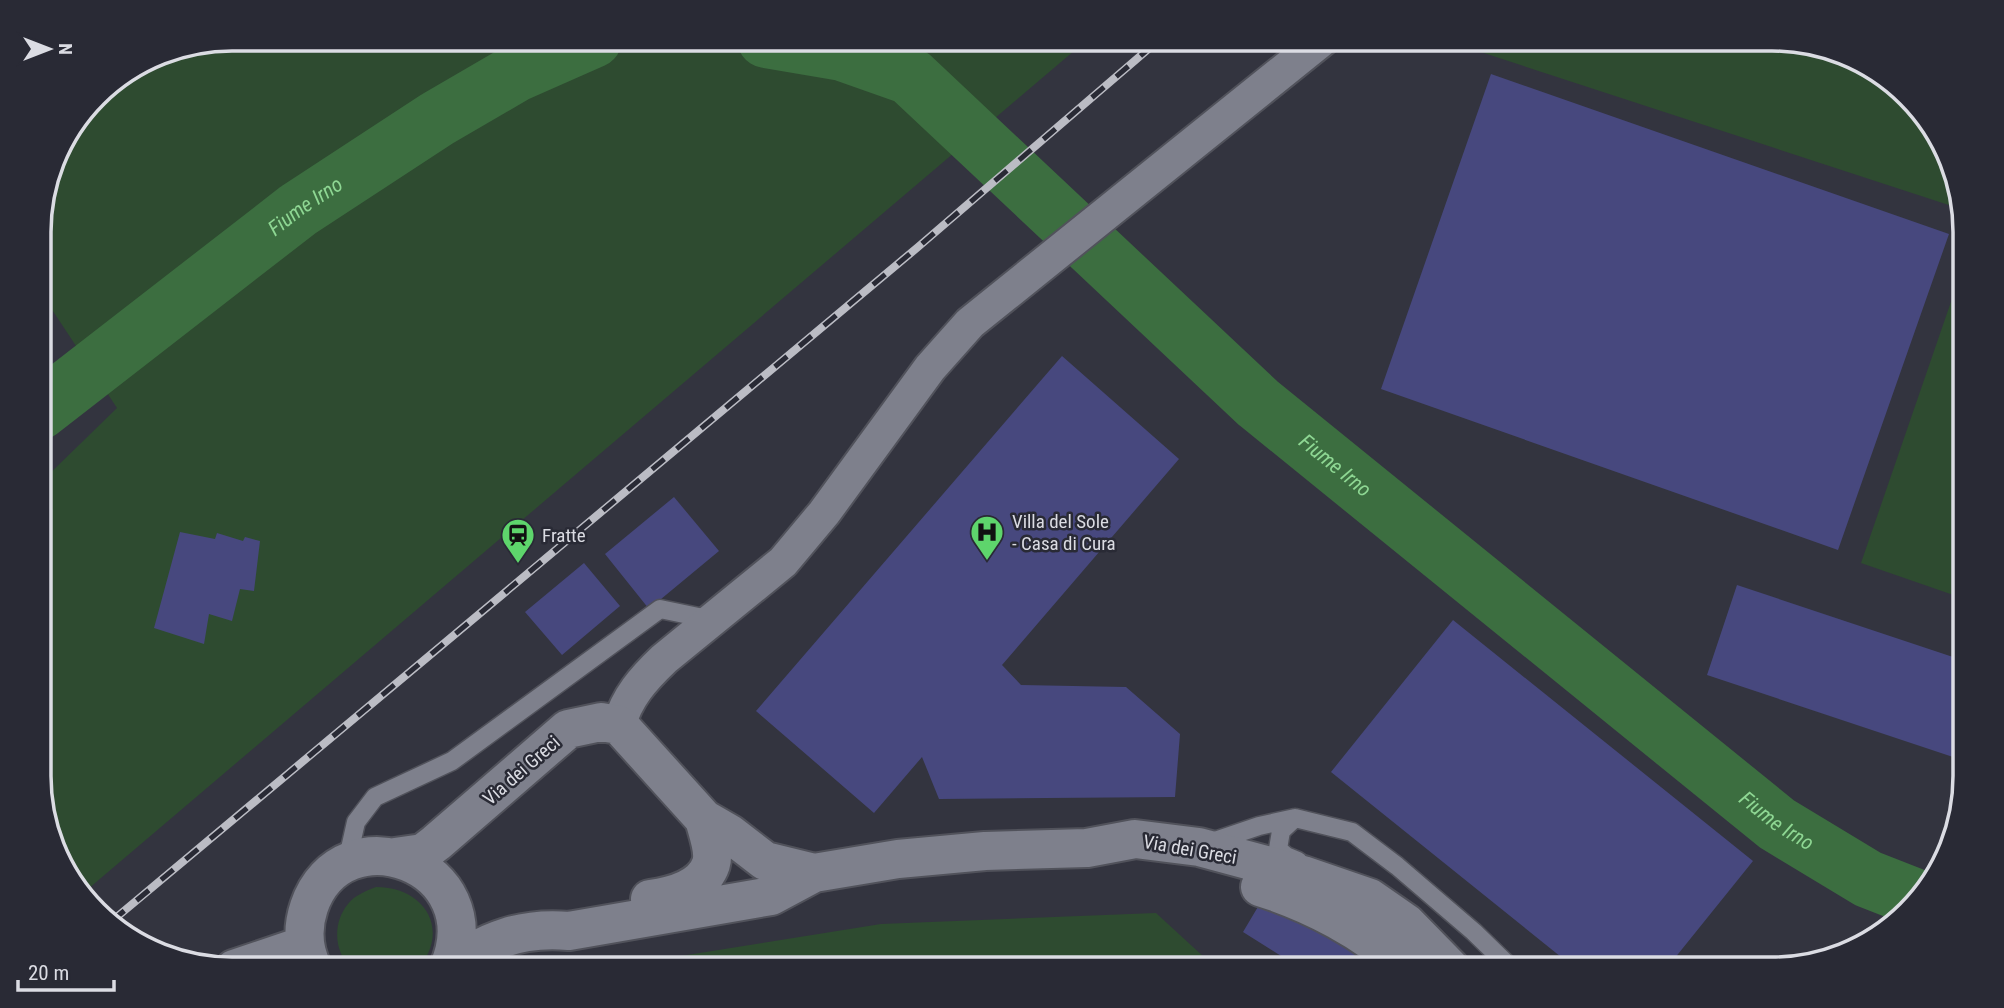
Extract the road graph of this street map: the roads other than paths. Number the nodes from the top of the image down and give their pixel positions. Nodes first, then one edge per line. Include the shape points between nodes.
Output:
1 (1307, 51) edge
2 (713, 620) junction
3 (619, 725) junction
4 (1295, 818) junction
5 (704, 819) junction
6 (1199, 847) junction
7 (1087, 848) junction
8 (395, 857) junction
9 (347, 863) junction
10 (814, 873) junction
11 (1406, 923) junction
12 (547, 929) junction
13 (309, 957) edge
14 (453, 957) edge
15 (467, 957) edge
16 (1392, 957) edge
17 (1439, 957) edge
18 (1500, 957) edge

1 - 2 street via 970,323 930,368 808,534 783,562
2 - 3 street via 646,676 634,690
2 - 9 lane via 660,609 452,761 374,797 356,822
3 - 5 main road, Via dei Greci
3 - 8 main road, Via dei Greci via 601,722 568,729 423,853
4 - 6 lane
4 - 11 lane via 1281,831 1278,849 1299,862 1324,865 1371,887 1391,901
4 - 18 lane via 1352,832
5 - 10 main road, Via dei Greci via 765,861
5 - 12 main road, Via dei Greci via 712,855 697,883 662,897 558,916
6 - 7 main road, Via dei Greci via 1135,839
6 - 11 main road, Via dei Greci via 1370,898
7 - 10 main road, Via dei Greci via 952,853
7 - 16 main road via 1220,875 1290,897
8 - 9 main road, Via dei Greci via 370,856
8 - 14 main road via 429,872 452,902 457,920
9 - 13 main road via 327,877 312,897 304,921
10 - 12 main road, Via dei Greci via 771,896 569,931
11 - 17 main road, Via dei Greci
12 - 15 main road, Via dei Greci via 501,938

